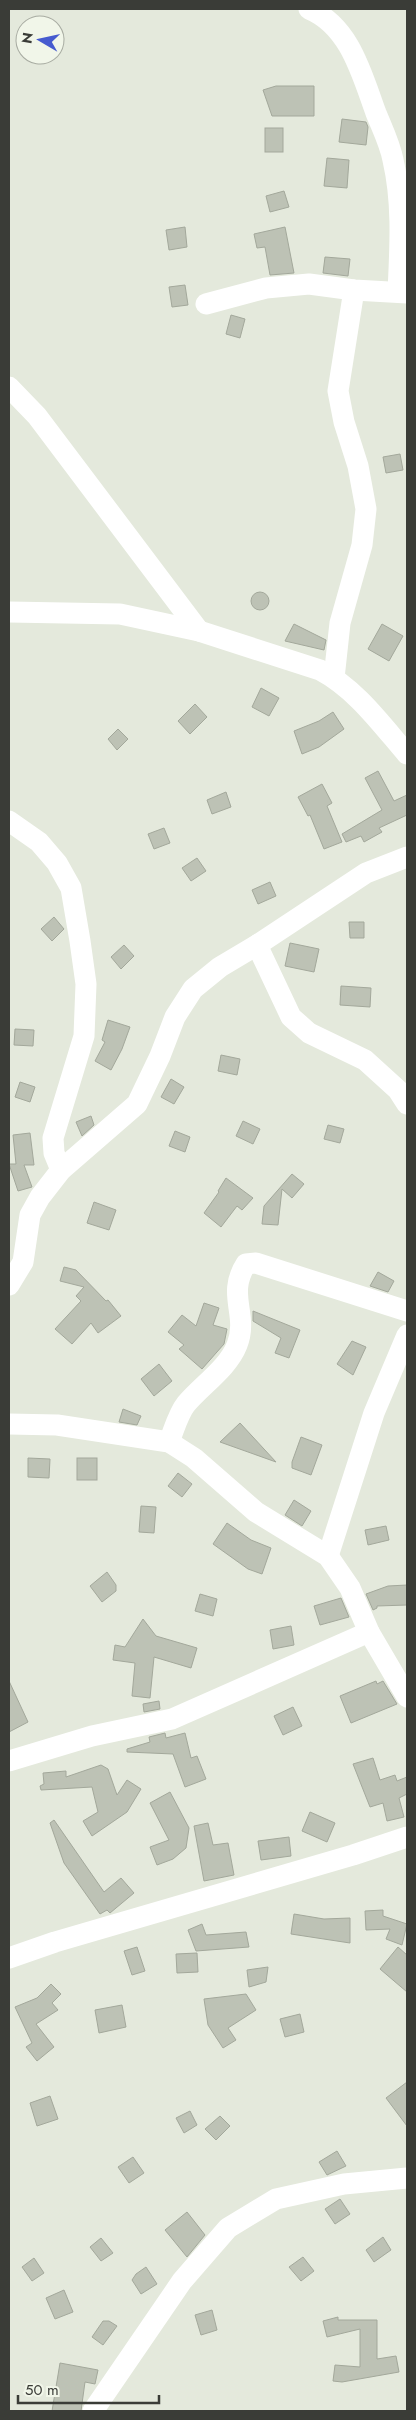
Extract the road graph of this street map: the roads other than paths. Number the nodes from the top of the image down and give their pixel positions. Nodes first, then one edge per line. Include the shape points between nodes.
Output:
1 (309, 9) edge
2 (354, 290) junction
3 (402, 292) edge
4 (206, 304) dead end
5 (9, 387) edge
6 (9, 612) edge
7 (199, 631) junction
8 (334, 678) junction
9 (407, 754) edge
10 (9, 821) edge
11 (407, 857) edge
12 (258, 945) junction
13 (407, 1104) edge
14 (61, 1170) junction
15 (9, 1285) edge
16 (407, 1311) edge
17 (407, 1334) edge
18 (9, 1424) edge
19 (169, 1442) junction
20 (328, 1556) junction
21 (369, 1632) junction
22 (407, 1696) edge
23 (9, 1761) edge
24 (407, 1837) edge
25 (9, 1958) edge
26 (407, 2178) edge
27 (93, 2411) edge

1 - 3 street via 324,15 342,35 358,64 393,159 401,230
2 - 3 street
2 - 4 street via 309,284 266,288
2 - 8 street via 338,391 366,509 362,545 340,623
5 - 7 street via 37,416
6 - 7 street via 120,614
7 - 8 street via 320,670
8 - 9 street via 351,691
10 - 14 street via 39,842 62,871 71,888 80,941 86,984 84,1036 53,1138
11 - 12 street via 366,873
12 - 13 street via 290,1017 309,1033 365,1060 398,1090
12 - 14 street via 220,967 193,989 175,1017 137,1104
14 - 15 street via 40,1196 30,1215 23,1262
16 - 19 street via 256,1263 246,1264 238,1276 241,1328 236,1347 185,1405
17 - 20 street via 374,1413
18 - 19 street via 57,1425
19 - 20 street via 194,1458 256,1512
20 - 21 street via 350,1588
21 - 22 street
21 - 23 street via 172,1720 92,1736
24 - 25 street
26 - 27 street via 344,2184 276,2199 228,2228 182,2281

